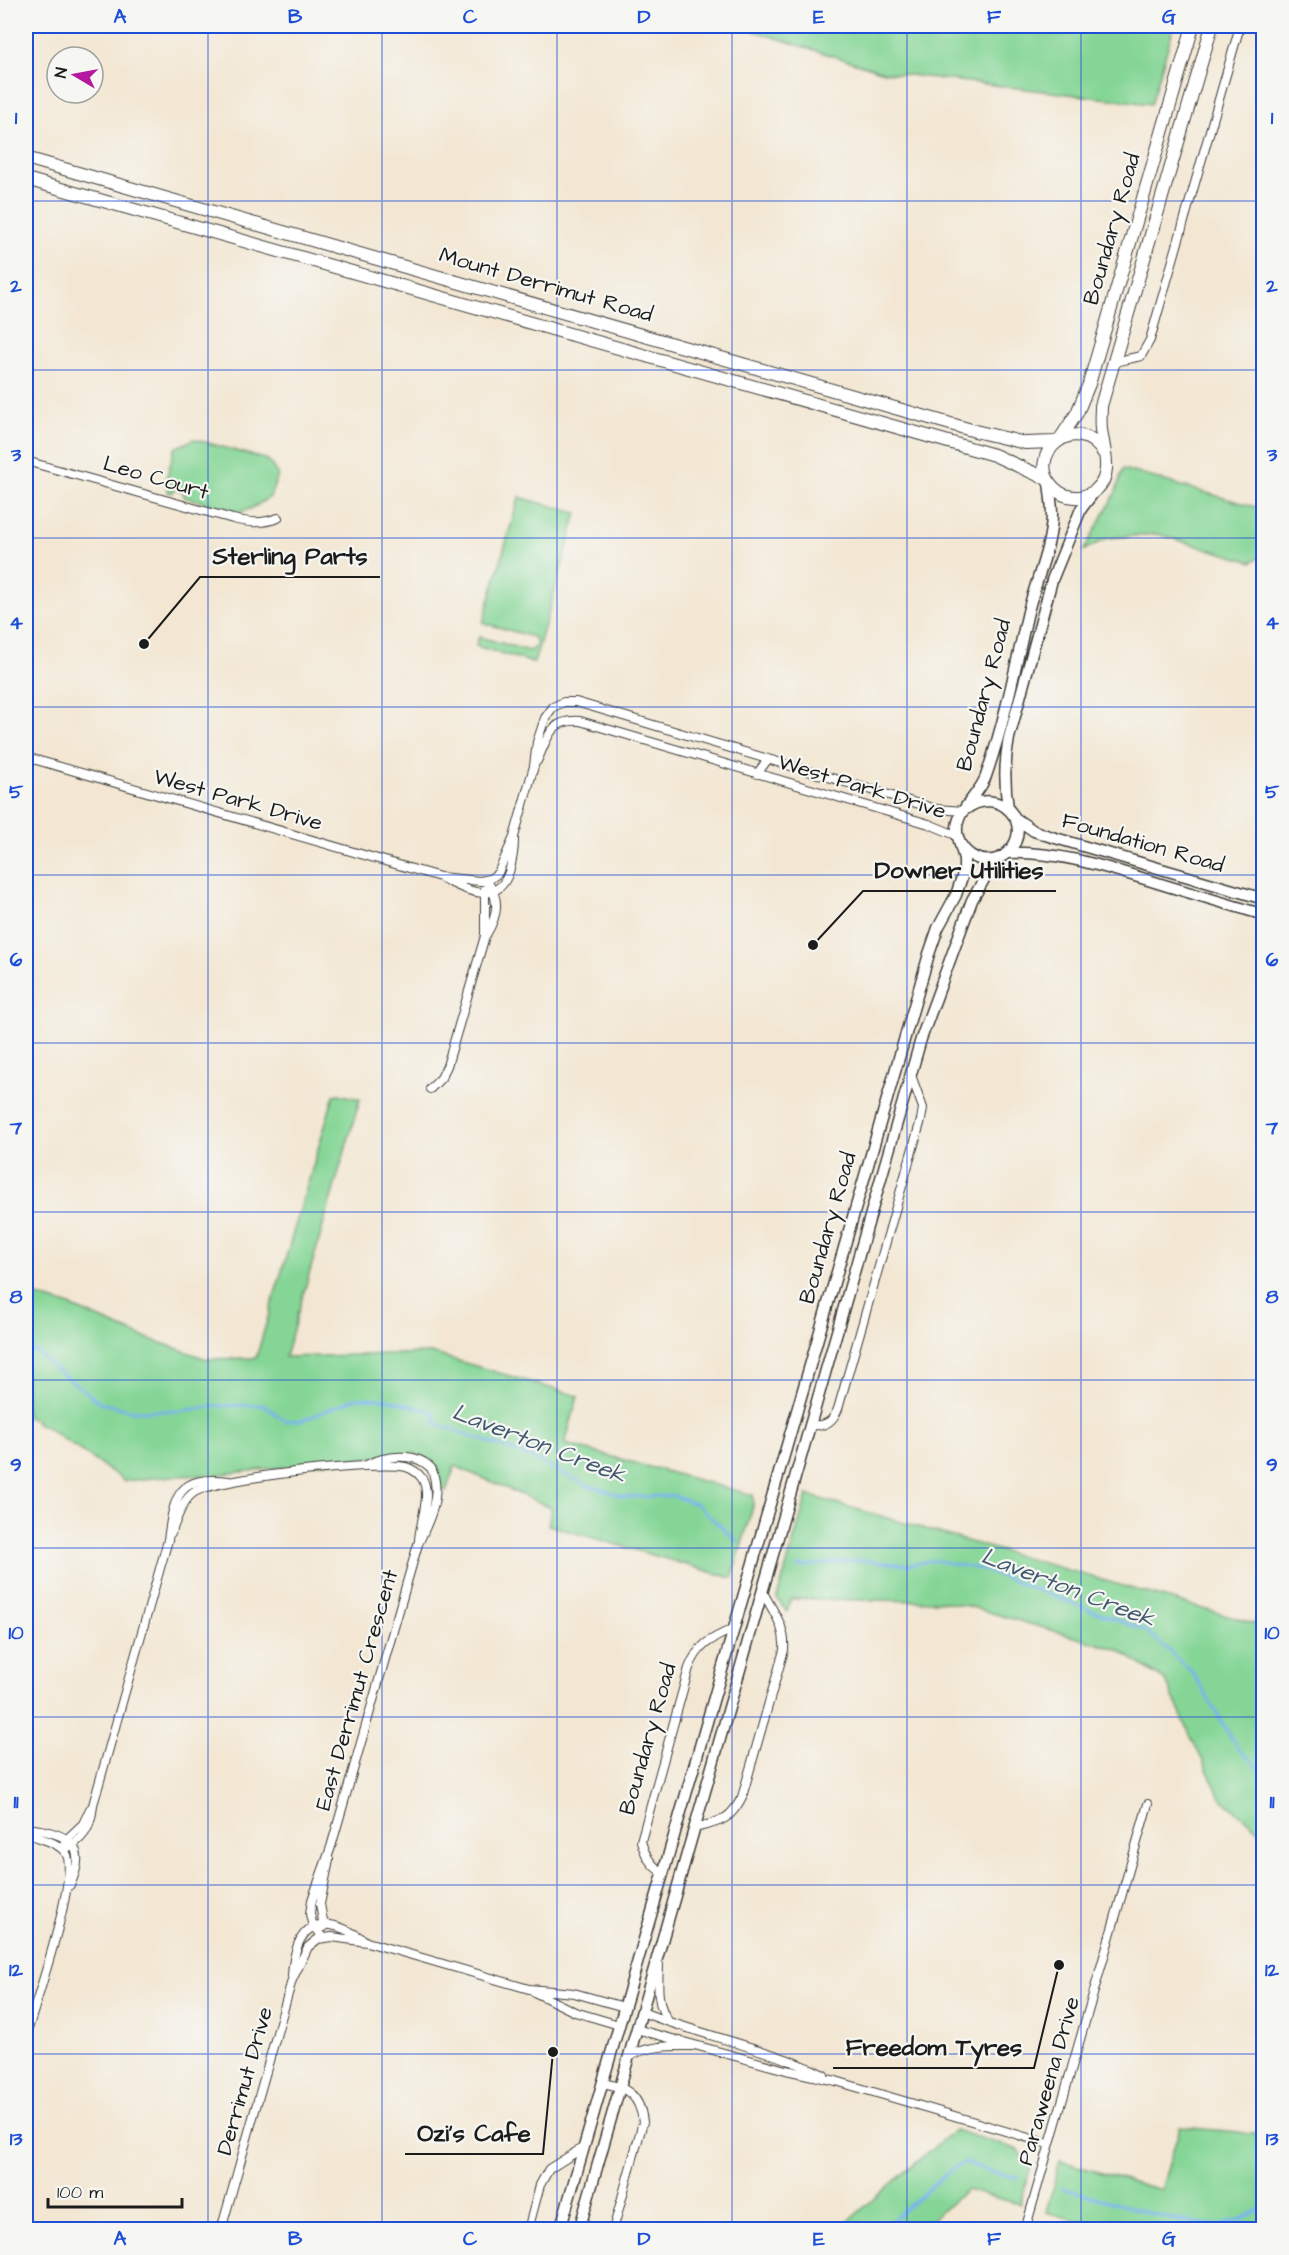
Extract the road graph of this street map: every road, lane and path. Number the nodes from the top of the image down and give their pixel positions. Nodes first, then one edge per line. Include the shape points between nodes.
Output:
1 (1193, 26) edge
2 (1212, 26) edge
3 (1240, 26) edge
4 (26, 158) edge
5 (26, 179) edge
6 (1114, 362) junction
7 (1058, 441) junction
8 (1105, 454) junction
9 (26, 461) edge
10 (1048, 481) junction
11 (1094, 491) junction
12 (278, 518) dead end
13 (553, 707) junction
14 (558, 724) junction
15 (755, 755) junction
16 (26, 757) edge
17 (768, 759) junction
18 (534, 766) junction
19 (756, 774) junction
20 (965, 810) junction
21 (1012, 813) junction
22 (514, 837) junction
23 (958, 838) junction
24 (1007, 853) junction
25 (1121, 857) junction
26 (996, 859) junction
27 (1118, 871) junction
28 (440, 877) junction
29 (486, 880) junction
30 (495, 891) junction
31 (484, 893) junction
32 (1263, 899) edge
33 (1263, 915) edge
34 (485, 936) junction
35 (911, 1075) junction
36 (430, 1089) dead end
37 (793, 1419) junction
38 (812, 1425) junction
39 (366, 1465) junction
40 (418, 1544) junction
41 (763, 1592) junction
42 (733, 1629) junction
43 (1148, 1804) dead end
44 (93, 1805) junction
45 (695, 1828) junction
46 (26, 1831) edge
47 (66, 1838) junction
48 (73, 1845) junction
49 (331, 1847) junction
50 (63, 1850) junction
51 (686, 1858) junction
52 (663, 1874) junction
53 (67, 1892) junction
54 (325, 1924) junction
55 (314, 1926) junction
56 (323, 1937) junction
57 (367, 1942) junction
58 (660, 1951) junction
59 (292, 1980) junction
60 (529, 1989) junction
61 (624, 2007) junction
62 (642, 2012) junction
63 (670, 2023) junction
64 (619, 2025) junction
65 (636, 2029) junction
66 (26, 2036) edge
67 (699, 2045) junction
68 (628, 2058) junction
69 (836, 2081) junction
70 (602, 2083) junction
71 (620, 2086) junction
72 (1049, 2144) junction
73 (584, 2147) junction
74 (222, 2228) edge
75 (528, 2229) edge
76 (560, 2229) edge
77 (579, 2229) edge
78 (613, 2229) edge
79 (1025, 2229) edge

1 - 7 main road, Boundary Road via 1089,384 1077,413
2 - 6 main road, Boundary Road
3 - 6 street via 1150,340 1141,356
4 - 7 main road, Mount Derrimut Road via 975,431 1025,443
5 - 10 main road, Mount Derrimut Road via 994,455
6 - 8 main road, Boundary Road via 1101,406
7 - 8 main road via 1081,435 1099,445
7 - 10 main road via 1045,459
8 - 11 main road via 1106,475
9 - 12 street, Leo Court via 233,519 264,523
10 - 11 main road via 1065,495 1085,496
10 - 20 main road, Boundary Road via 1050,533 986,778
11 - 21 main road, Boundary Road via 1081,509 1052,580 1016,715 1004,764
13 - 14 street
13 - 15 street, West Park Drive via 576,702
13 - 18 street via 541,727
14 - 18 street
14 - 19 street, West Park Drive via 580,721
15 - 17 street, West Park Drive
15 - 19 street, West Park Drive
16 - 28 street, West Park Drive
17 - 19 street, West Park Drive
17 - 20 street, West Park Drive via 936,808
18 - 22 street
19 - 23 street, West Park Drive via 929,824
20 - 21 main road via 982,800 992,800
20 - 23 main road via 958,823
21 - 24 main road via 1017,837
21 - 25 main road, Foundation Road via 1034,831
22 - 29 street via 498,873
22 - 30 street via 509,870 503,886
23 - 26 main road via 970,855 987,861
23 - 37 main road, Boundary Road via 964,871 928,954
24 - 26 main road
24 - 27 main road, Foundation Road via 1050,854
25 - 27 main road
25 - 32 main road, Foundation Road
26 - 35 main road, Boundary Road via 972,900
27 - 33 main road, Foundation Road
28 - 29 street, West Park Drive
28 - 31 street, West Park Drive
29 - 30 street
29 - 31 street
30 - 31 street, West Park Drive
30 - 34 street via 496,912
31 - 34 street
34 - 36 street via 447,1066
35 - 38 main road, Boundary Road
35 - 38 street via 922,1108 921,1120 838,1409 830,1422
37 - 38 main road
37 - 42 main road, Boundary Road
38 - 41 main road, Boundary Road
39 - 40 street, East Derrimut Crescent via 406,1467 422,1478 427,1492
39 - 40 street, East Derrimut Crescent via 405,1457 431,1468 436,1483 435,1501
39 - 44 street, East Derrimut Crescent via 229,1481 195,1481 183,1489
40 - 49 street, East Derrimut Crescent
41 - 45 main road, Boundary Road
41 - 45 street via 783,1627 784,1650 742,1797 728,1817
42 - 52 main road, Boundary Road
42 - 52 street, Boundary Road via 701,1647 689,1668 641,1841 651,1864
43 - 72 street, Paraweena Drive
44 - 47 street, East Derrimut Crescent via 83,1824
44 - 48 street, East Derrimut Crescent via 88,1830
45 - 51 main road, Boundary Road
46 - 47 street via 33,1828
46 - 50 street
47 - 48 street
47 - 50 street
48 - 50 street
48 - 53 street via 78,1863
49 - 54 street, East Derrimut Crescent via 320,1904
49 - 55 street, East Derrimut Crescent via 312,1900 310,1914
50 - 53 street via 69,1865
51 - 52 main road
51 - 58 main road, Boundary Road
52 - 61 main road, Boundary Road
53 - 66 street
54 - 55 street
54 - 56 street, East Derrimut Crescent
54 - 57 street
55 - 56 street
55 - 59 street, Derrimut Drive via 298,1944
56 - 57 street
56 - 59 street, Derrimut Drive via 308,1947
57 - 60 street
58 - 62 main road, Boundary Road
58 - 63 street via 659,2000
59 - 74 street, Derrimut Drive
60 - 61 street via 583,1995
60 - 64 street via 575,2012
61 - 62 main road
61 - 64 main road, Boundary Road
62 - 63 street
62 - 65 main road, Boundary Road
63 - 69 street via 784,2057
64 - 65 main road
64 - 70 main road, Boundary Road
65 - 67 street
65 - 68 main road, Boundary Road
67 - 68 street via 645,2049
67 - 69 street
68 - 71 main road, Boundary Road
69 - 72 street
70 - 71 street
70 - 73 main road, Boundary Road
71 - 77 main road, Boundary Road
71 - 78 street via 636,2101 643,2122
72 - 79 street, Paraweena Drive
73 - 75 street via 549,2169 540,2185
73 - 76 main road, Boundary Road

